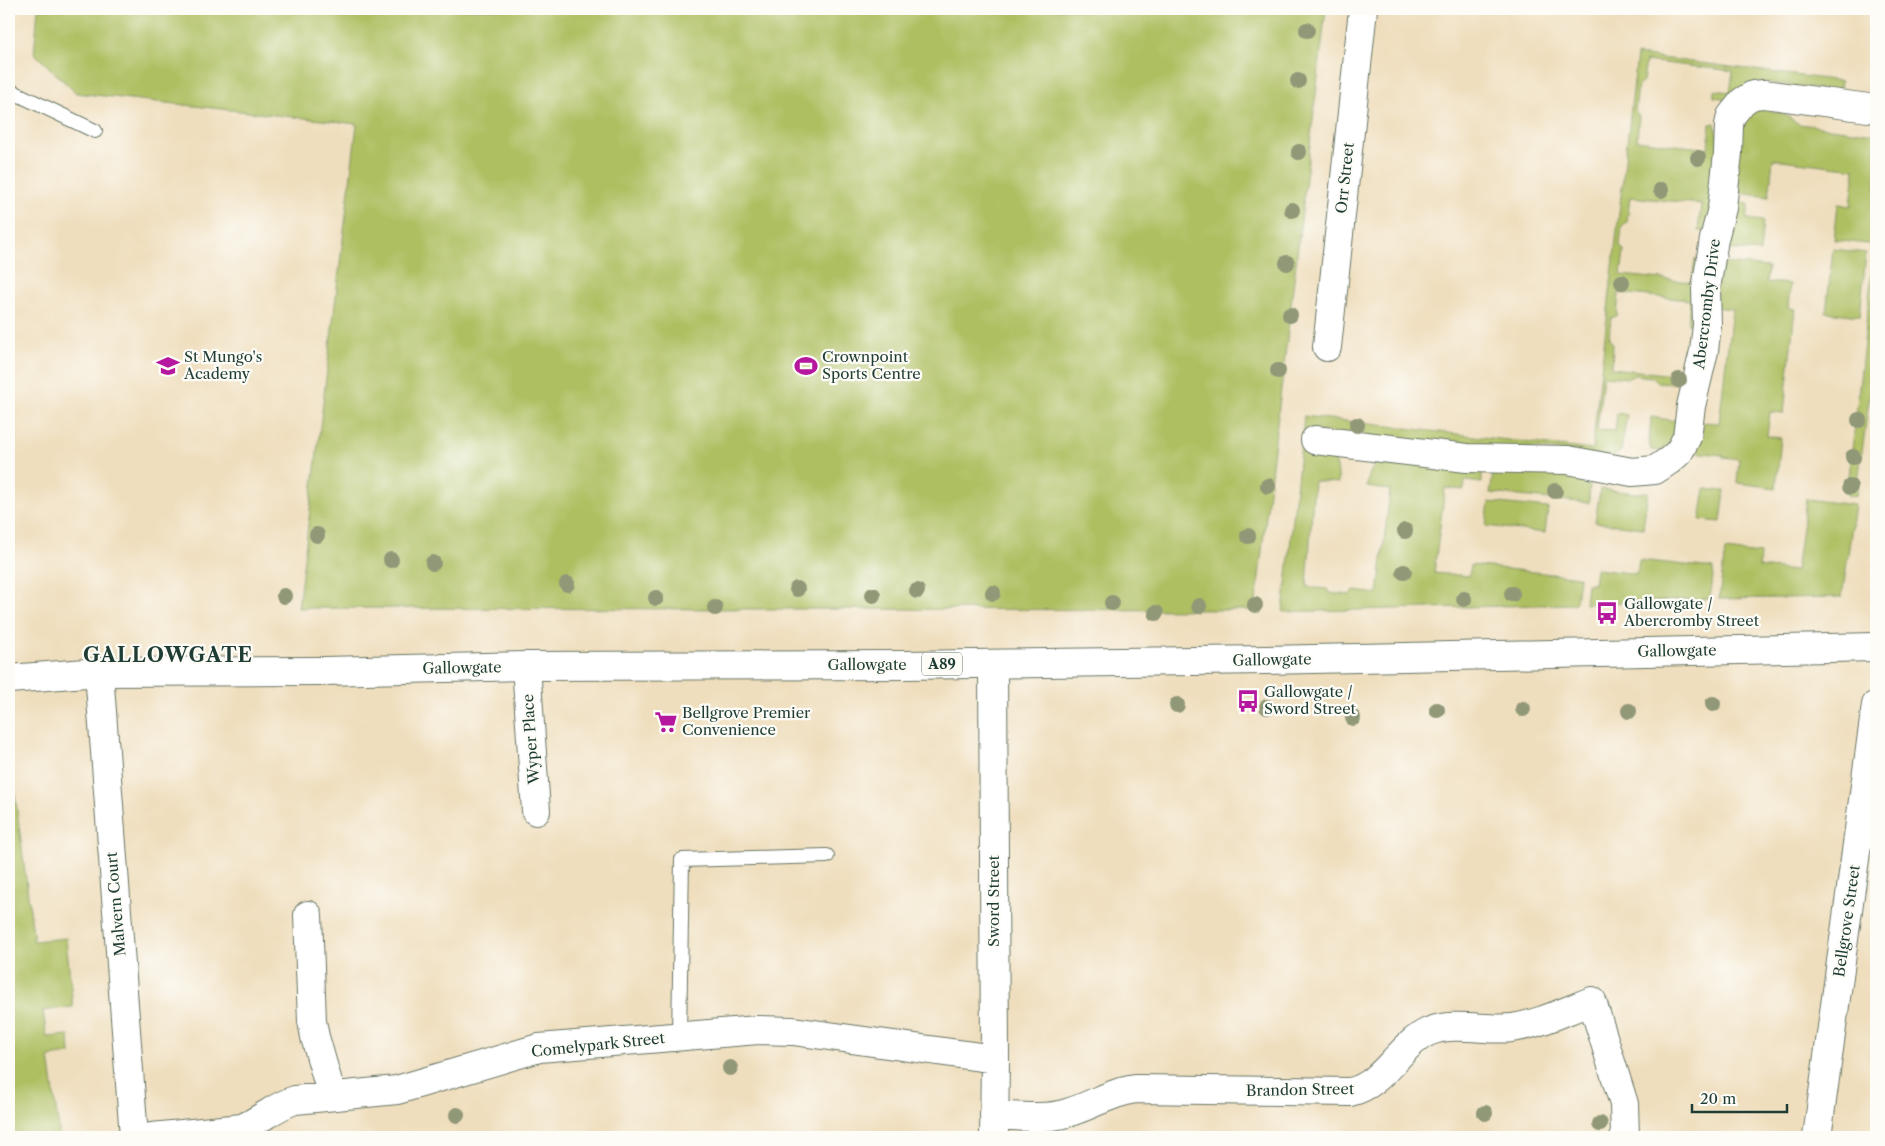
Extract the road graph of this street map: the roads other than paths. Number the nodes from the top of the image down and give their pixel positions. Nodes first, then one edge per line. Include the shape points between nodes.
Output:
1 (1363, 9) edge
2 (9, 90) edge
3 (1876, 108) edge
4 (95, 131) dead end
5 (1327, 347) dead end
6 (1315, 440) dead end
7 (1876, 647) edge
8 (993, 664) junction
9 (526, 666) junction
10 (99, 672) junction
11 (9, 679) edge
12 (1876, 705) edge
13 (536, 811) dead end
14 (827, 856) dead end
15 (308, 916) dead end
16 (679, 1036) junction
17 (995, 1059) junction
18 (332, 1096) junction
19 (994, 1126) edge
20 (134, 1137) edge
21 (152, 1137) edge
22 (1625, 1137) edge
23 (1817, 1137) edge

1 - 5 street, Orr Street
2 - 4 lane
3 - 6 street, Abercromby Drive via 1764,94 1743,101 1731,116 1722,208 1706,289 1704,351 1692,399 1689,430 1679,452 1663,466 1632,472 1568,460 1467,458
7 - 8 street, Gallowgate / A89
8 - 9 street, Gallowgate / A89
8 - 17 street, Sword Street
9 - 10 street, Gallowgate / A89
9 - 13 street, Wyper Place
10 - 11 street, Gallowgate / A89
10 - 20 street, Malvern Court
12 - 23 street, Bellgrove Street
14 - 16 lane via 682,860
15 - 18 street via 312,1021
16 - 17 street, Comelypark Street via 758,1030 793,1031
16 - 18 street, Comelypark Street via 540,1048 397,1090
17 - 19 street, Sword Street
18 - 21 street, Comelypark Street via 282,1104 242,1128
19 - 22 street, Brandon Street via 1033,1116 1067,1114 1115,1093 1136,1089 1350,1092 1366,1086 1415,1040 1439,1028 1515,1027 1592,1000 1624,1104

